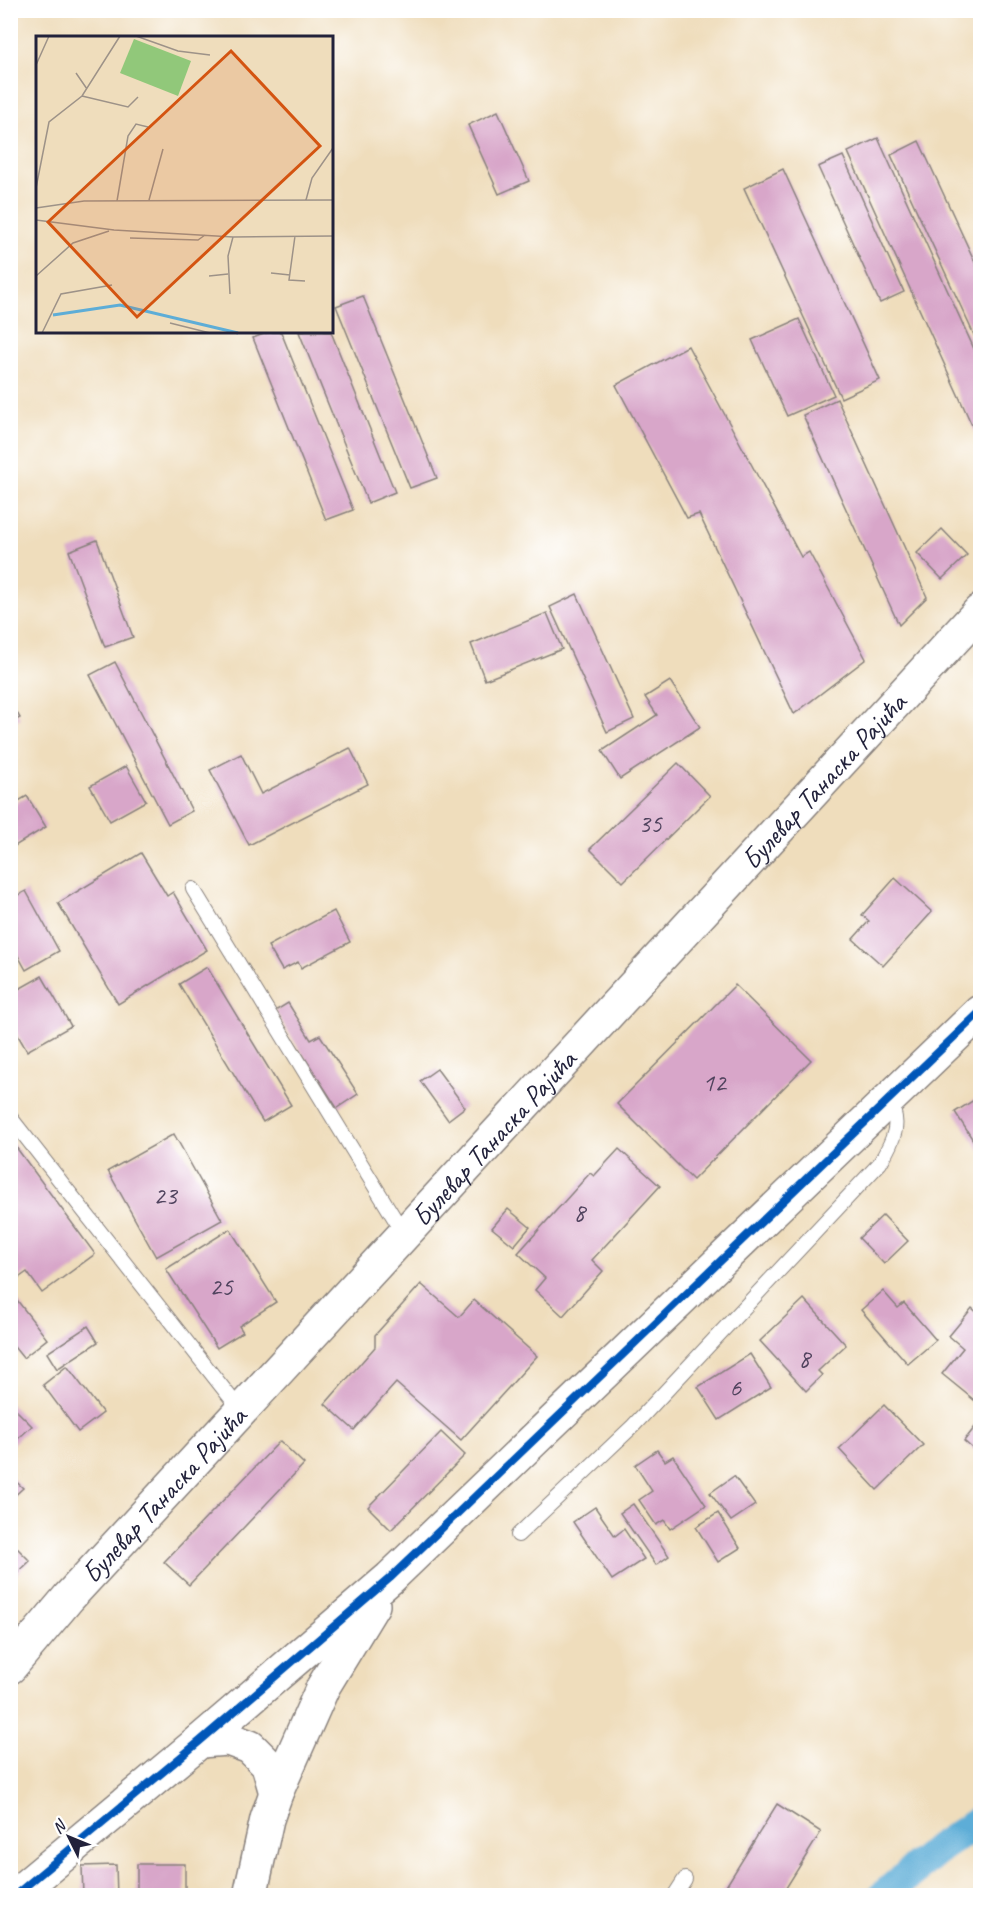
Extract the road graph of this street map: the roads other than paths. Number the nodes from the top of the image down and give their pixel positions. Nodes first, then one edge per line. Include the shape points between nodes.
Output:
1 (981, 611) edge
2 (192, 889) dead end
3 (981, 1012) edge
4 (888, 1100) junction
5 (10, 1117) edge
6 (404, 1234) junction
7 (241, 1411) junction
8 (518, 1534) dead end
9 (390, 1578) junction
10 (10, 1667) edge
11 (200, 1741) junction
12 (276, 1793) junction
13 (685, 1879) dead end
14 (14, 1896) edge
15 (250, 1896) edge
16 (674, 1896) edge

1 - 6 street, Булевар Танаска Рајића
2 - 6 lane
3 - 4 street
4 - 8 lane via 896,1115 896,1126 880,1163 633,1426
4 - 9 street
5 - 7 lane
6 - 7 street, Булевар Танаска Рајића
7 - 10 street, Булевар Танаска Рајића via 69,1597
9 - 11 street
9 - 12 street via 323,1687
11 - 12 street via 228,1738 250,1747 268,1765
11 - 14 street
12 - 15 street
13 - 16 lane

